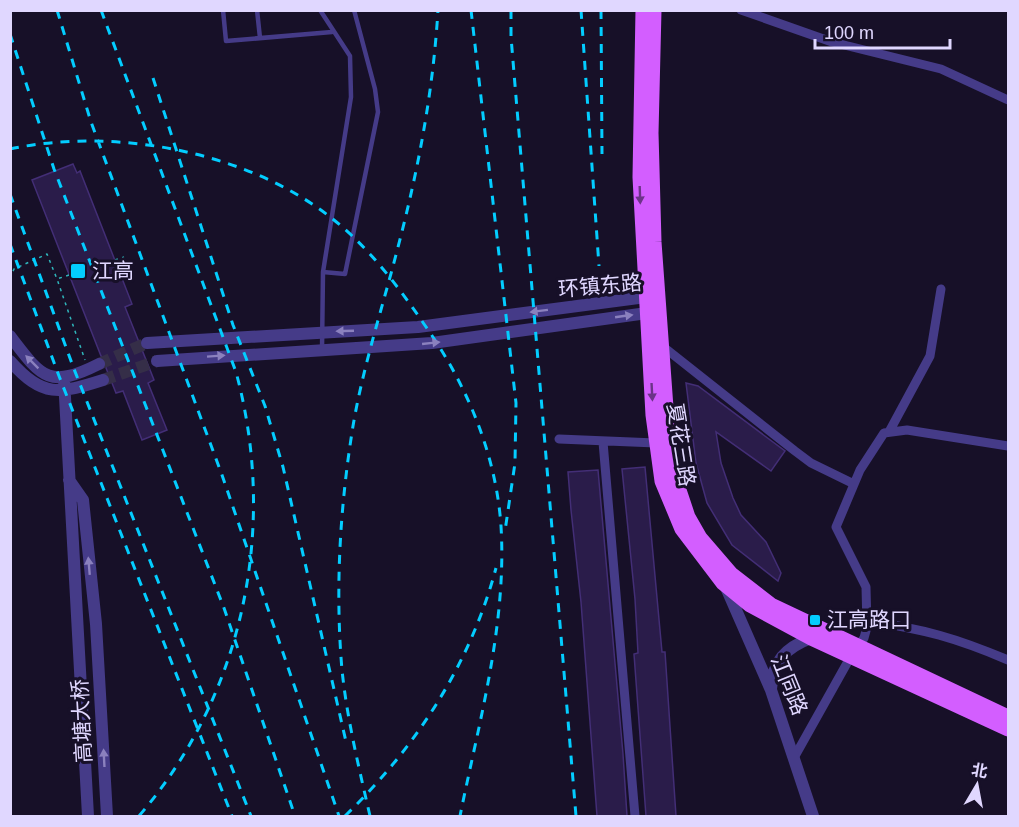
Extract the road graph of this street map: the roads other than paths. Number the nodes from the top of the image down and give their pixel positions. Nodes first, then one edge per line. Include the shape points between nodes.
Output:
1 (223, 10) edge
2 (257, 10) edge
3 (320, 10) edge
4 (354, 10) edge
5 (643, 10) edge
6 (654, 10) edge
7 (741, 10) edge
8 (332, 32) junction
9 (260, 38) junction
10 (1008, 100) edge
11 (323, 272) junction
12 (942, 290) dead end
13 (650, 305) junction
14 (322, 332) junction
15 (10, 336) edge
16 (147, 343) tunnel mouth
17 (661, 345) junction
18 (322, 350) junction
19 (10, 361) edge
20 (157, 361) tunnel mouth
21 (94, 367) tunnel mouth
22 (103, 380) tunnel mouth
23 (64, 385) junction
24 (889, 432) junction
25 (559, 439) dead end
26 (603, 442) junction
27 (656, 443) junction
28 (1008, 446) edge
29 (69, 480) junction
30 (854, 484) junction
31 (727, 578) junction
32 (867, 621) junction
33 (811, 638) junction
34 (854, 652) junction
35 (1008, 660) edge
36 (771, 690) junction
37 (1008, 717) edge
38 (1008, 729) edge
39 (795, 756) junction
40 (88, 816) edge
41 (107, 816) edge
42 (635, 816) edge
43 (813, 816) edge

1 - 9 lane via 226,42
2 - 9 lane
3 - 8 lane
4 - 11 lane via 378,111 345,274
5 -> 13 main road, 夏花三路 via 640,166
6 - 13 main road, 夏花三路
7 - 10 street via 832,42 941,69
8 - 9 lane
8 - 11 lane via 350,56 351,97
11 - 14 lane
12 - 24 street via 930,356
13 -> 14 street, 环镇东路
13 - 17 main road, 夏花三路
18 -> 13 street, 环镇东路 via 432,343
13 -> 27 main road, 夏花三路
14 - 16 street, 环镇东路
14 - 18 lane
23 -> 15 street via 38,369
17 - 30 street via 795,451
17 - 31 main road, 夏花三路 via 668,446 675,483 693,526
20 -> 18 street, 环镇东路
19 - 23 street via 37,386 54,391
21 - 23 street
22 - 23 street
23 - 29 street, 高塘大桥
24 - 28 street via 907,430
24 - 30 street via 884,433
25 - 26 street
26 - 27 street
26 - 42 street
27 - 31 main road, 夏花三路 via 662,481 674,514 693,547
29 - 40 street, 高塘大桥
41 -> 29 street, 高塘大桥 via 96,624 83,500
30 - 32 street via 836,527 866,586
31 - 33 main road, 夏花三路 via 750,605
31 - 34 main road, 夏花三路
31 - 36 street, 江同路
32 - 34 street via 864,638
32 - 35 street via 920,628
33 - 34 main road, 夏花三路
33 - 36 street via 781,655 772,675
34 - 37 main road, 夏花三路
34 - 38 main road, 夏花三路
34 - 39 street
36 - 39 street, 江同路
39 - 43 street, 江同路

